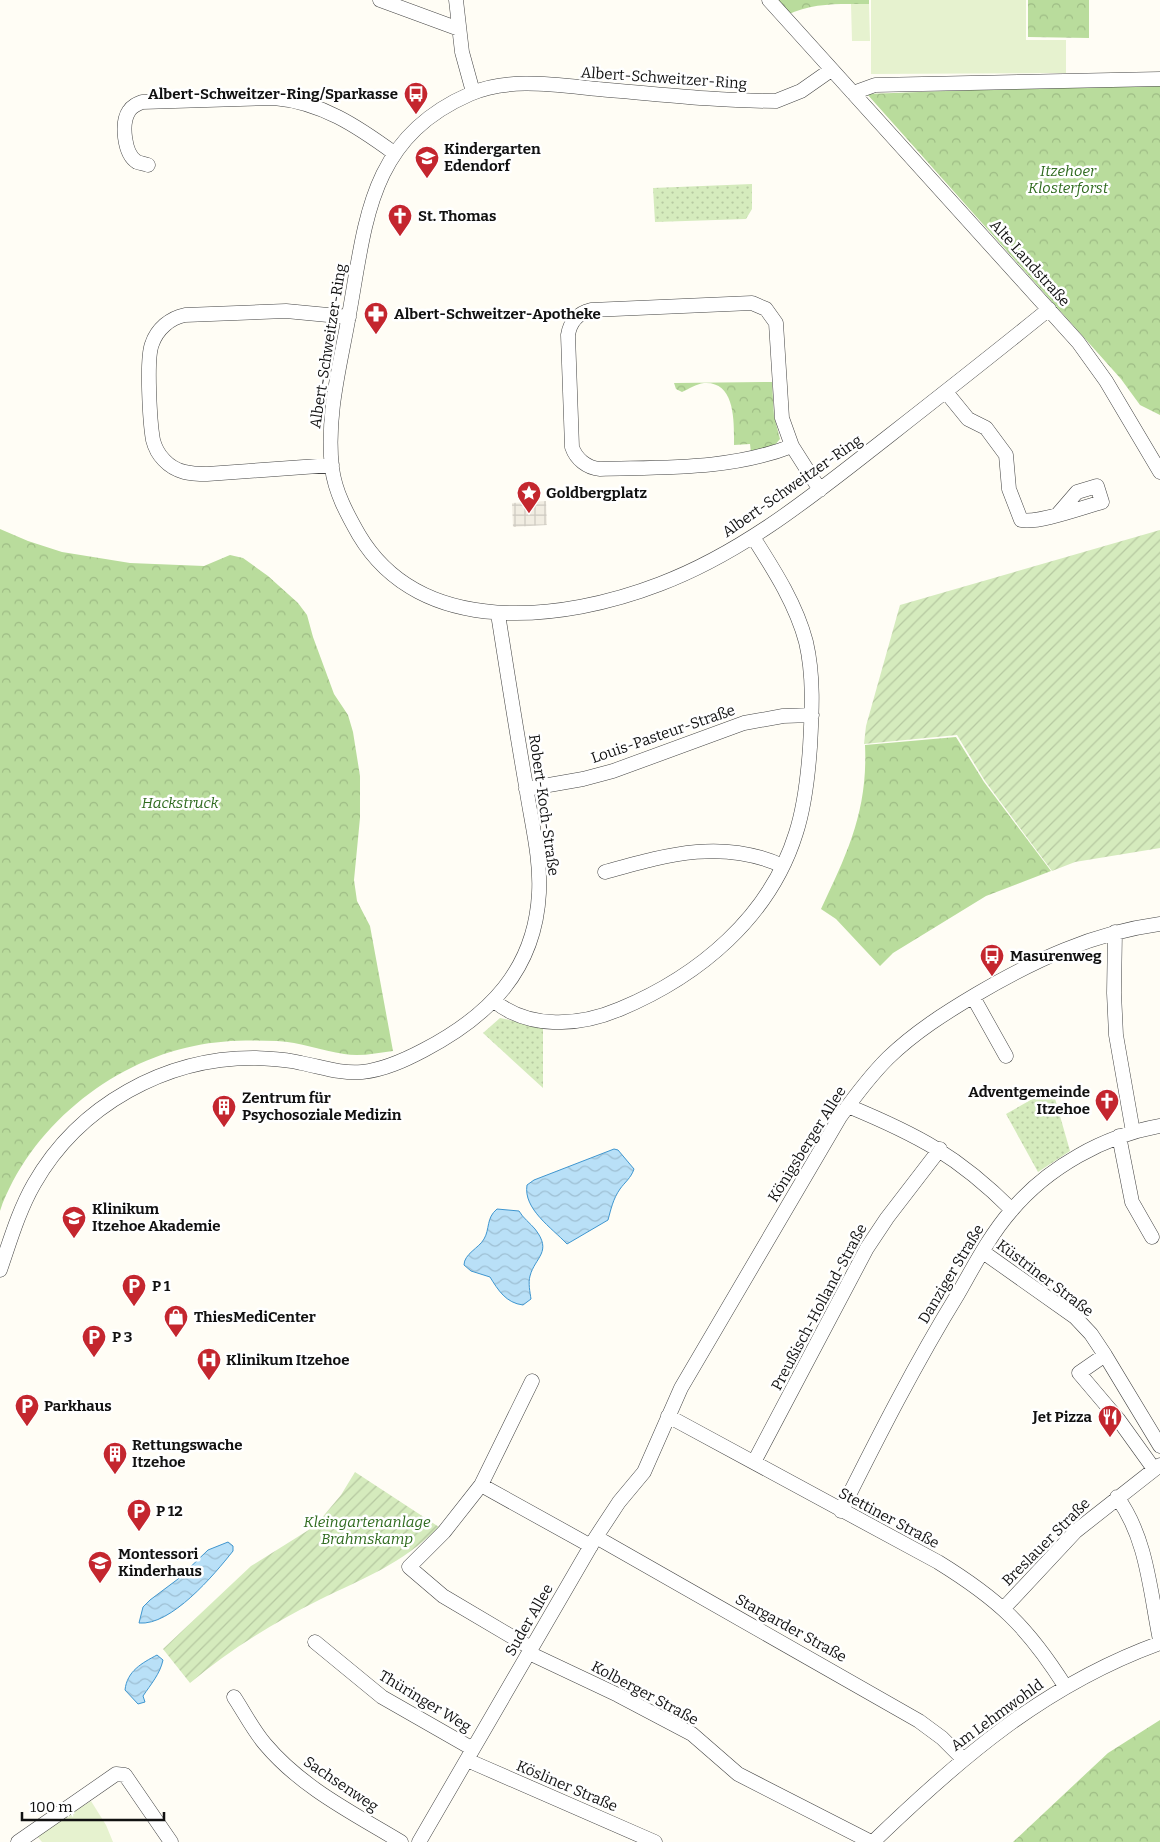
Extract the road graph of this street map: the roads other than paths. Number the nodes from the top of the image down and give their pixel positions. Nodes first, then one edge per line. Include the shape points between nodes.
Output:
1 (380, 0) edge
2 (456, 0) edge
3 (768, 0) edge
4 (459, 29) junction
5 (831, 70) junction
6 (1160, 79) edge
7 (473, 92) junction
8 (853, 93) junction
9 (394, 153) junction
10 (148, 165) dead end
11 (1049, 309) junction
12 (348, 317) junction
13 (946, 392) junction
14 (792, 446) junction
15 (332, 464) junction
16 (1160, 472) edge
17 (820, 490) junction
18 (1058, 514) dead end
19 (753, 538) junction
20 (498, 614) junction
21 (812, 715) junction
22 (526, 789) junction
23 (783, 866) junction
24 (605, 872) dead end
25 (1160, 924) edge
26 (1116, 932) junction
27 (973, 996) junction
28 (494, 1002) junction
29 (1006, 1056) dead end
30 (848, 1106) junction
31 (1160, 1126) edge
32 (1133, 1132) junction
33 (1119, 1136) junction
34 (940, 1149) junction
35 (1012, 1210) junction
36 (1152, 1237) dead end
37 (983, 1252) junction
38 (0, 1270) edge
39 (1105, 1355) junction
40 (532, 1382) dead end
41 (668, 1416) junction
42 (1160, 1446) edge
43 (754, 1462) junction
44 (1157, 1467) edge
45 (482, 1485) junction
46 (1117, 1497) junction
47 (841, 1511) junction
48 (593, 1542) junction
49 (1004, 1608) junction
50 (315, 1642) dead end
51 (1160, 1642) edge
52 (530, 1651) junction
53 (1065, 1686) junction
54 (234, 1697) dead end
55 (470, 1755) junction
56 (963, 1759) junction
57 (18, 1842) edge
58 (171, 1842) edge
59 (401, 1842) edge
60 (419, 1842) edge
61 (655, 1842) edge
62 (872, 1842) edge

1 - 4 street
2 - 4 street
3 - 5 street, Alte Landstraße
4 - 7 street
5 - 7 street, Albert-Schweitzer-Ring via 801,91 776,101 548,85 505,86
5 - 8 street, Alte Landstraße
6 - 8 street via 875,85
7 - 9 street, Albert-Schweitzer-Ring via 425,120
8 - 11 street, Alte Landstraße
9 - 10 street via 344,119 296,100 142,102 128,113 126,145 137,162
9 - 12 street, Albert-Schweitzer-Ring via 378,184 365,223
11 - 13 street, Albert-Schweitzer-Ring
11 - 16 street, Alte Landstraße via 1106,381
12 - 15 street, Albert-Schweitzer-Ring via 332,414
12 - 15 street via 286,311 185,315 171,320 159,330 150,351 153,440 161,457 174,468 187,473 207,474
13 - 17 street, Albert-Schweitzer-Ring
13 - 18 street via 968,419 986,428 1006,455 1009,489 1021,520 1031,521
14 - 14 street via 754,459 728,463 600,470 584,464 572,447 568,338 571,323 591,310 761,306 771,314 776,325 781,410
14 - 17 street
15 - 20 street, Albert-Schweitzer-Ring via 339,496 352,523 368,549 387,568 411,586 437,599
17 - 19 street, Albert-Schweitzer-Ring
19 - 20 street, Albert-Schweitzer-Ring via 668,581 614,599 538,612
19 - 21 street via 780,579 801,627 810,666
20 - 22 street, Robert-Koch-Straße
21 - 22 street, Louis-Pasteur-Straße via 744,723 613,771
21 - 23 street via 802,810
22 - 28 street, Robert-Koch-Straße via 538,863 538,908 519,966
23 - 24 street via 736,853 700,851 662,856
23 - 28 street via 755,911 725,944 688,973 629,1006 598,1017 552,1022 519,1016
25 - 26 street, Königsberger Allee
26 - 27 street, Königsberger Allee via 1040,959
26 - 32 street via 1116,1036
27 - 29 street
27 - 30 street, Königsberger Allee via 927,1024 895,1052 867,1080
28 - 38 street, Robert-Koch-Straße via 444,1039 387,1067 340,1072 277,1059 236,1060 180,1068 136,1086 84,1122 59,1148 40,1174 21,1211
30 - 34 street via 901,1128
30 - 41 street, Königsberger Allee via 686,1380
31 - 32 street, Danziger Straße
32 - 33 street, Danziger Straße
33 - 35 street, Danziger Straße via 1072,1161
33 - 36 street via 1132,1202
34 - 35 street via 973,1173
34 - 43 street, Preußisch-Holland-Straße via 867,1248
35 - 37 street, Danziger Straße
37 - 39 street, Küstriner Straße via 1075,1317
37 - 47 street, Danziger Straße via 913,1368
39 - 42 street, Küstriner Straße
39 - 44 street via 1079,1373
40 - 45 street
41 - 43 street, Stettiner Straße
41 - 48 street, Suder Allee via 644,1472 619,1502
43 - 47 street, Stettiner Straße
44 - 46 street, Breslauer Straße
45 - 48 street, Stargarder Straße
45 - 52 street, Kolberger Straße via 449,1527 409,1566 443,1596
46 - 49 street, Breslauer Straße via 1076,1531
46 - 51 street via 1140,1540
47 - 49 street, Stettiner Straße via 938,1562
48 - 52 street, Suder Allee
48 - 56 street, Stargarder Straße via 919,1721
49 - 53 street, Stettiner Straße via 1030,1637
50 - 55 street, Thüringer Weg via 382,1697
51 - 53 street, Am Lehmwohld
52 - 55 street, Suder Allee
52 - 62 street, Kolberger Straße via 692,1734 738,1774
53 - 56 street, Am Lehmwohld
54 - 59 street, Sachsenweg via 265,1744 290,1770 333,1802
55 - 60 street, Suder Allee
55 - 61 street, Kösliner Straße
56 - 62 street, Am Lehmwohld
57 - 58 street via 121,1773

